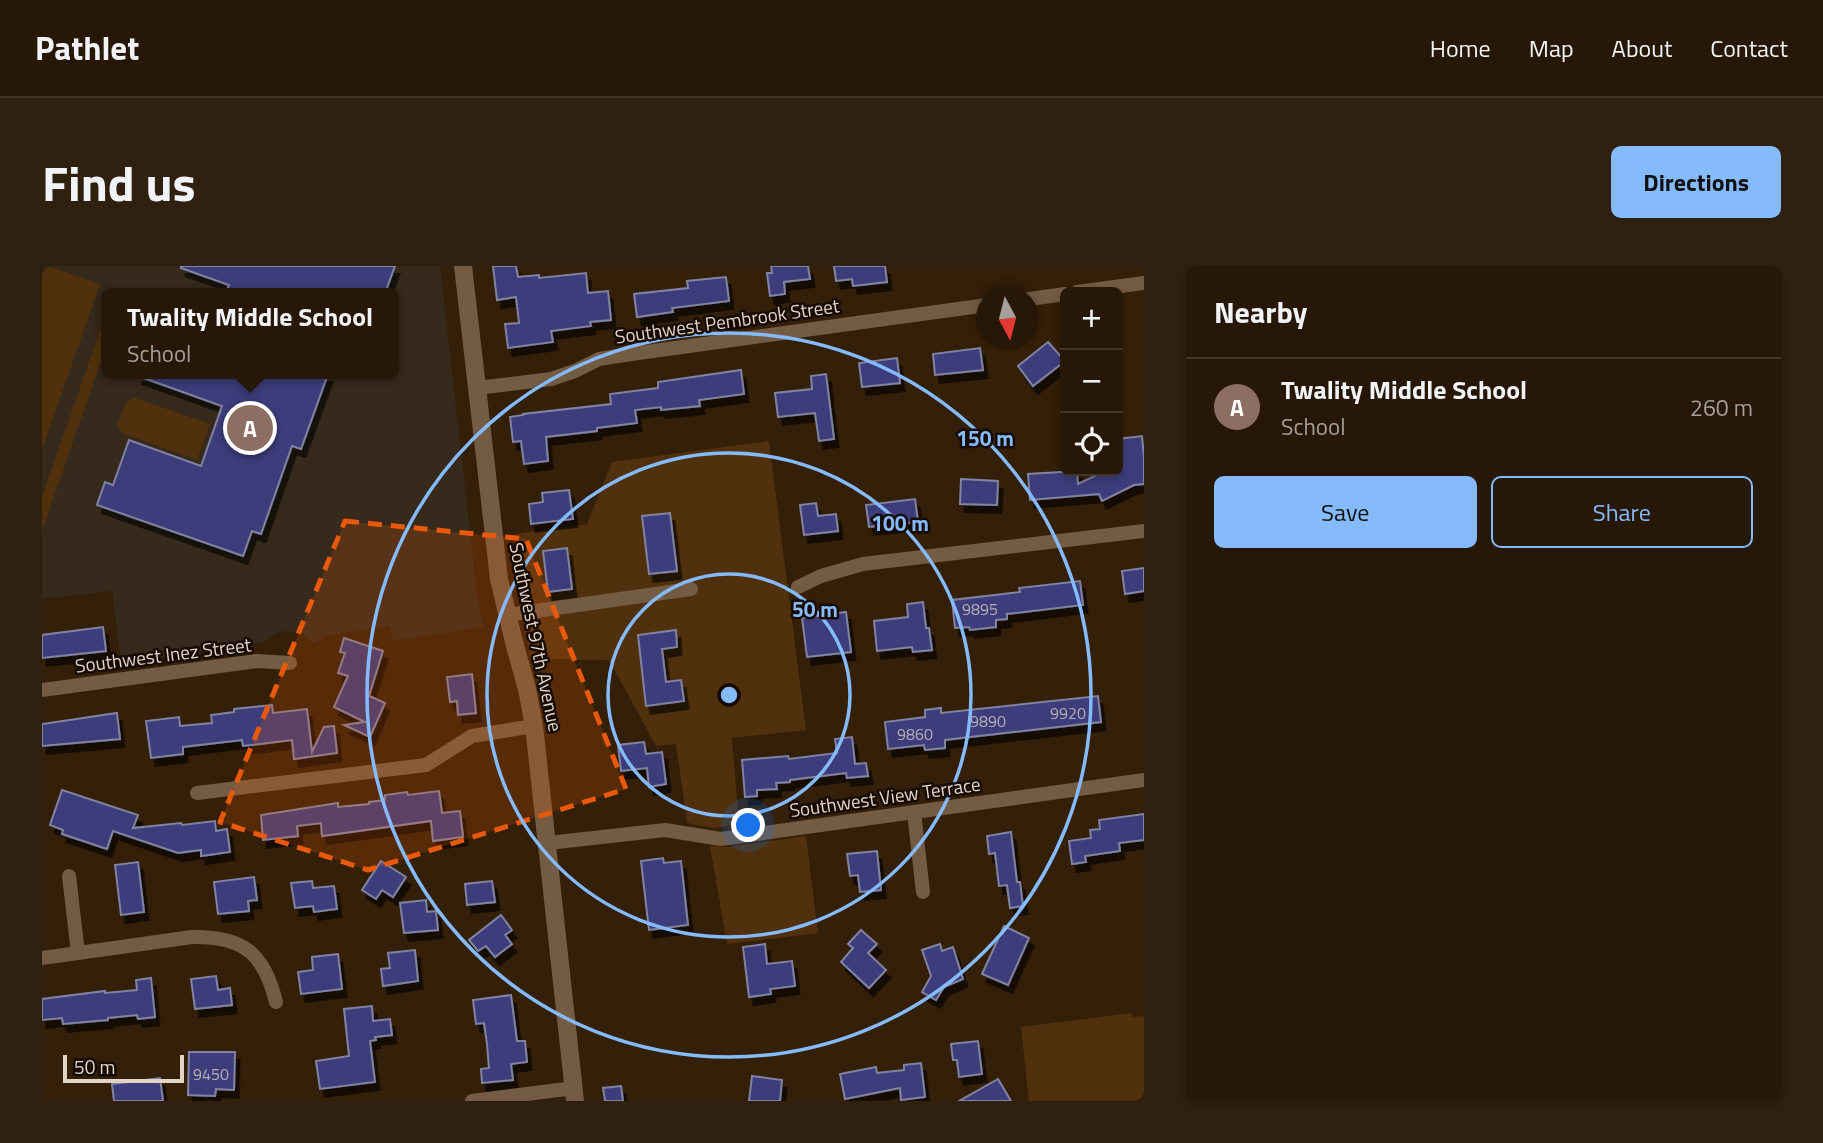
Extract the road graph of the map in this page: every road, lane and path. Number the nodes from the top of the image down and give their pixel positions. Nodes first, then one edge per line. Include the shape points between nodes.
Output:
1 (463, 266) edge
2 (1144, 283) edge
3 (1114, 287) edge
4 (1060, 295) edge
5 (1039, 298) edge
6 (976, 306) edge
7 (477, 388) junction
8 (1144, 531) edge
9 (798, 587) dead end
10 (691, 589) dead end
11 (507, 615) junction
12 (290, 663) dead end
13 (42, 690) edge
14 (534, 726) junction
15 (1144, 780) edge
16 (197, 793) dead end
17 (914, 812) junction
18 (548, 843) junction
19 (69, 876) dead end
20 (923, 892) dead end
21 (78, 953) junction
22 (42, 958) edge
23 (276, 1002) dead end
24 (574, 1094) edge
25 (472, 1101) edge

1 - 7 street, Southwest 97th Avenue
2 - 3 street
4 - 5 street
6 - 7 street, Southwest Pembrook Street via 599,359 551,379
7 - 11 street, Southwest 97th Avenue
8 - 9 street via 863,564
10 - 11 street
11 - 14 street, Southwest 97th Avenue
12 - 13 street, Southwest Inez Street via 257,661
14 - 16 street via 472,736 426,765
14 - 18 street, Southwest 97th Avenue
15 - 17 street, Southwest View Terrace
17 - 18 street, Southwest View Terrace via 721,839 665,830
17 - 20 street
18 - 24 street, Southwest 97th Avenue
19 - 21 street
21 - 22 street
21 - 23 street via 214,937 243,947 262,964
24 - 25 street

